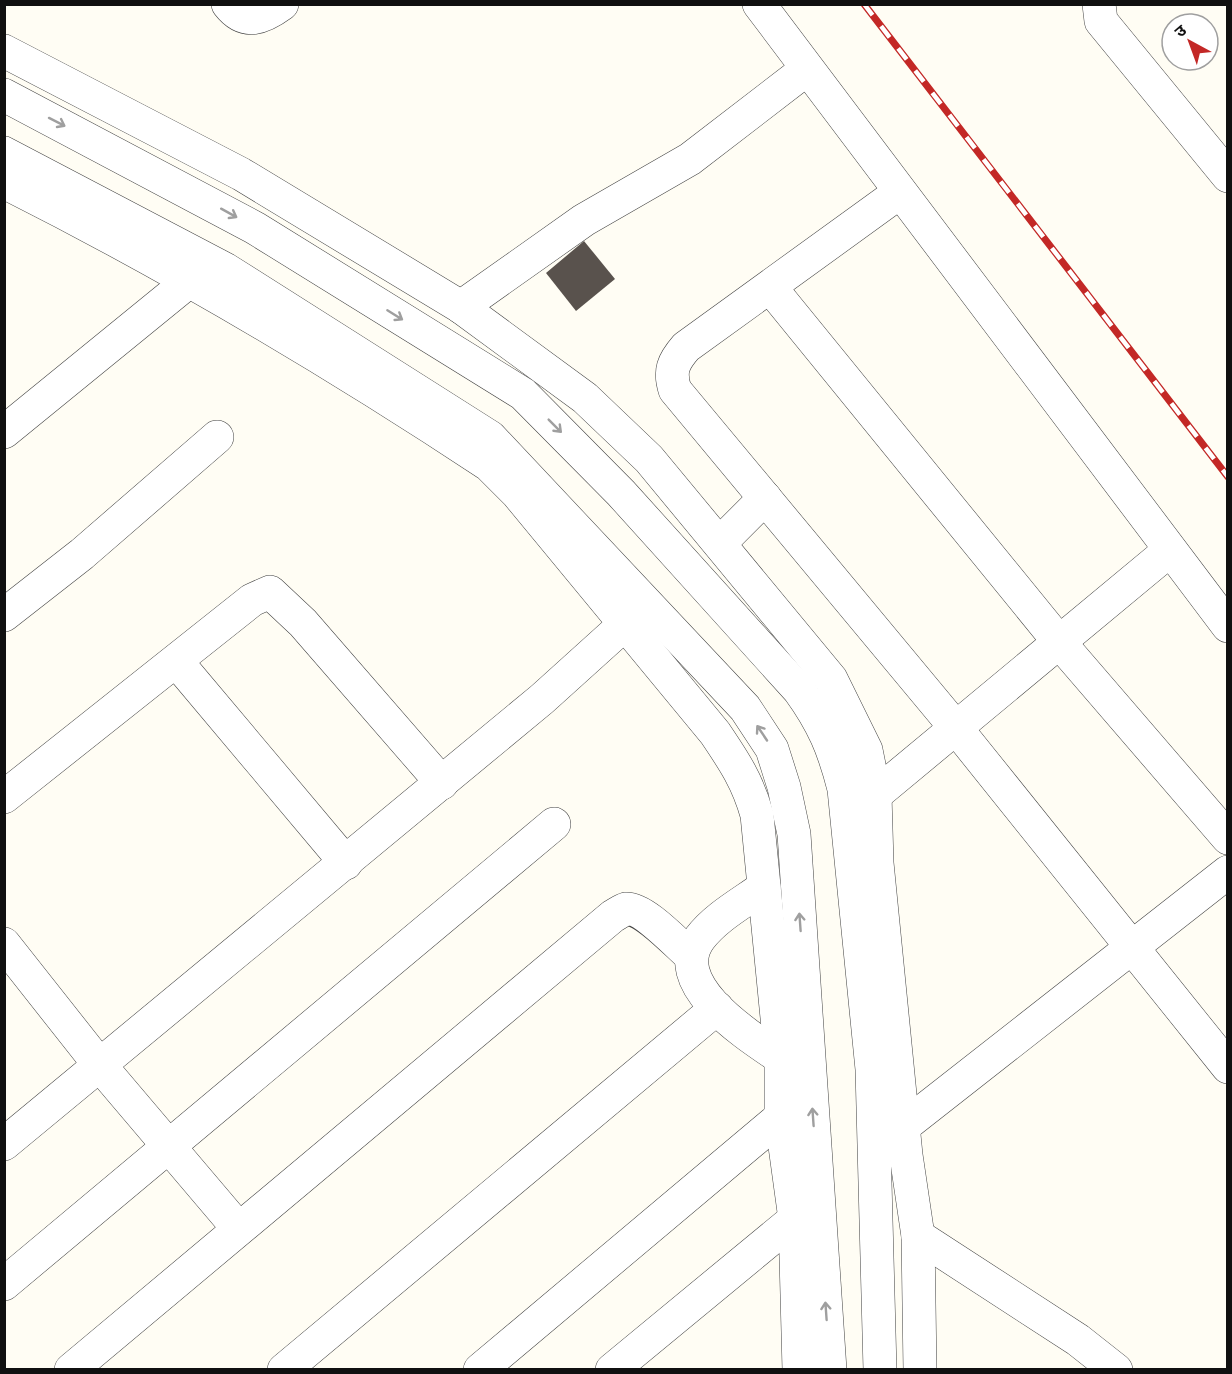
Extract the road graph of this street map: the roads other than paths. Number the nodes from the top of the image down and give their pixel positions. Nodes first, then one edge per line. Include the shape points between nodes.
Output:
1 (228, 4) edge
2 (282, 4) edge
3 (759, 4) edge
4 (1099, 4) edge
5 (4, 51) edge
6 (807, 69) junction
7 (4, 95) edge
8 (4, 153) edge
9 (1227, 176) edge
10 (4, 182) edge
11 (900, 192) junction
12 (188, 282) junction
13 (770, 287) junction
14 (461, 307) junction
15 (4, 432) edge
16 (217, 437) dead end
17 (765, 498) junction
18 (720, 543) junction
19 (1170, 550) junction
20 (4, 615) edge
21 (625, 624) junction
22 (1227, 626) edge
23 (1060, 643) junction
24 (177, 662) junction
25 (956, 728) junction
26 (442, 783) junction
27 (875, 795) junction
28 (4, 797) edge
29 (554, 824) dead end
30 (1227, 838) edge
31 (346, 863) junction
32 (1227, 873) edge
33 (764, 887) junction
34 (4, 944) edge
35 (1132, 948) junction
36 (691, 956) junction
37 (717, 1008) junction
38 (781, 1058) junction
39 (99, 1063) junction
40 (1227, 1067) edge
41 (780, 1117) junction
42 (904, 1126) junction
43 (4, 1144) edge
44 (167, 1146) junction
45 (795, 1219) junction
46 (238, 1228) junction
47 (918, 1236) junction
48 (4, 1284) edge
49 (71, 1370) edge
50 (284, 1370) edge
51 (480, 1370) edge
52 (612, 1370) edge
53 (799, 1370) edge
54 (830, 1370) edge
55 (880, 1370) edge
56 (920, 1370) edge
57 (1116, 1370) edge

1 - 2 street via 249,20 264,17
3 - 6 street
4 - 9 street via 1101,21
5 - 14 street via 241,174
6 - 11 street
6 - 14 street via 690,159 584,220
7 -> 55 street via 255,228 523,394 621,493 799,690 819,718 834,750 843,789 871,1057
54 -> 8 street via 794,834 772,749 745,708 490,437 225,269
10 - 12 street
11 - 13 street
11 - 19 street
12 - 15 street
12 - 21 street via 274,329 489,465 517,493
13 - 17 street via 686,347 674,360 671,376 675,390
13 - 23 street
14 - 18 street via 585,398 649,459
16 - 20 street via 82,554
17 - 18 street
17 - 25 street
18 - 27 street via 831,679 866,750
19 - 22 street
19 - 23 street
21 - 26 street
21 - 33 street via 715,733 749,787 757,815
23 - 25 street
23 - 30 street
24 - 26 street via 252,600 270,592 303,623
24 - 28 street
24 - 31 street
25 - 27 street
25 - 35 street
26 - 31 street
27 - 42 street via 877,863
29 - 44 street
31 - 39 street
32 - 35 street
33 - 36 street via 712,924
33 - 38 street
34 - 39 street
35 - 40 street
35 - 42 street
36 - 37 street via 693,973
36 - 46 street via 635,911 625,909 613,916
37 - 38 street via 742,1032
37 - 50 street
38 - 41 street
39 - 43 street
39 - 44 street
41 - 45 street
41 - 51 street
42 - 47 street
44 - 46 street
44 - 48 street
45 - 52 street
45 - 53 street
46 - 49 street
47 - 56 street
47 - 57 street via 1078,1340

